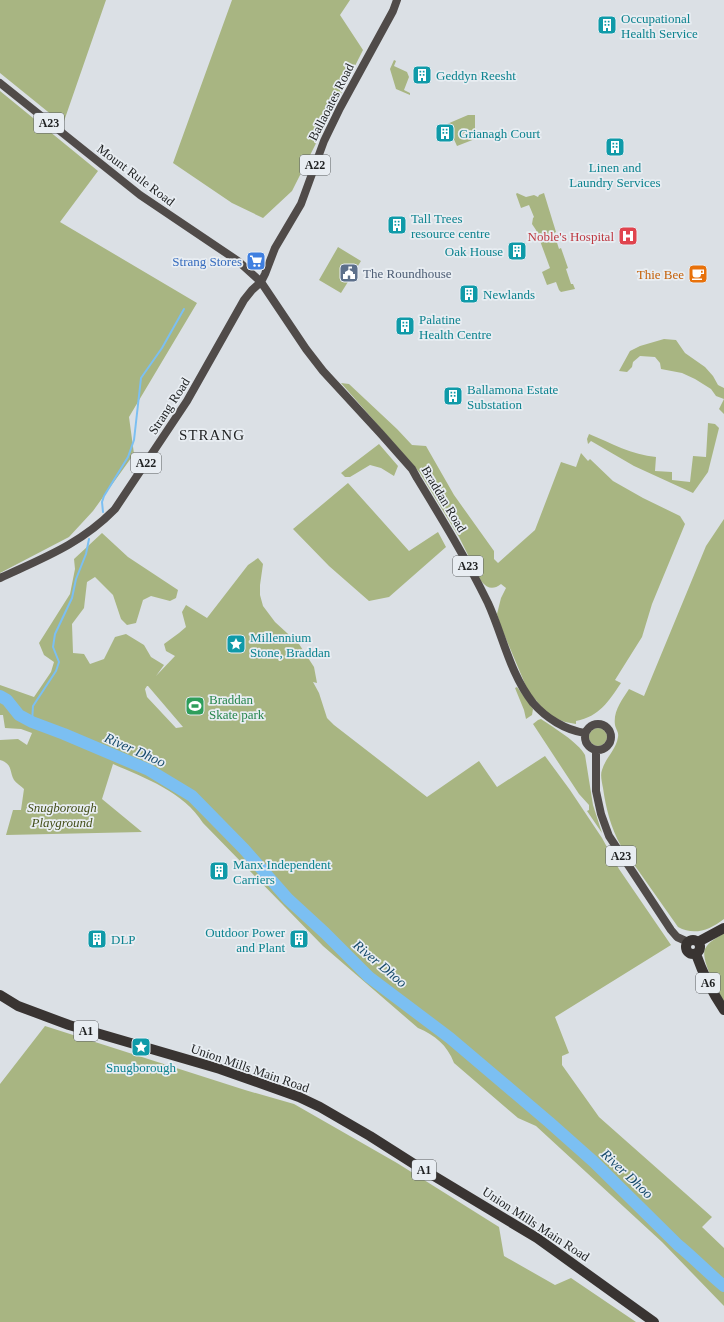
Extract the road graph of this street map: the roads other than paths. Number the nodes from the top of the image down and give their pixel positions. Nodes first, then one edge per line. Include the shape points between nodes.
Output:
1 (397, 0) edge
2 (0, 83) edge
3 (261, 282) junction
4 (0, 578) edge
5 (585, 734) junction
6 (596, 750) junction
7 (724, 928) edge
8 (693, 942) junction
9 (0, 995) edge
10 (724, 1010) edge
11 (654, 1322) edge

1 - 3 main road, Ballaoates Road / A22 via 324,141 301,204 275,248
2 - 3 main road, Mount Rule Road / A23 via 140,195 238,261
3 - 4 main road, Strang Road / A22 via 244,300 187,401 115,509 102,522 63,549
3 - 5 main road, Braddan Road / A23 via 323,371 412,469 488,604 526,693 540,711 562,726
5 - 6 main road via 585,742 591,749
5 - 6 main road via 589,727 597,724 609,729 611,738 608,746
6 - 8 main road, A23 via 596,791 609,836 671,930 677,936
7 - 8 highway
8 - 10 highway, A6 via 700,944 696,954 702,972
9 - 11 highway, Union Mills Main Road / A1 via 18,1006 68,1025 220,1069 320,1106 537,1238

